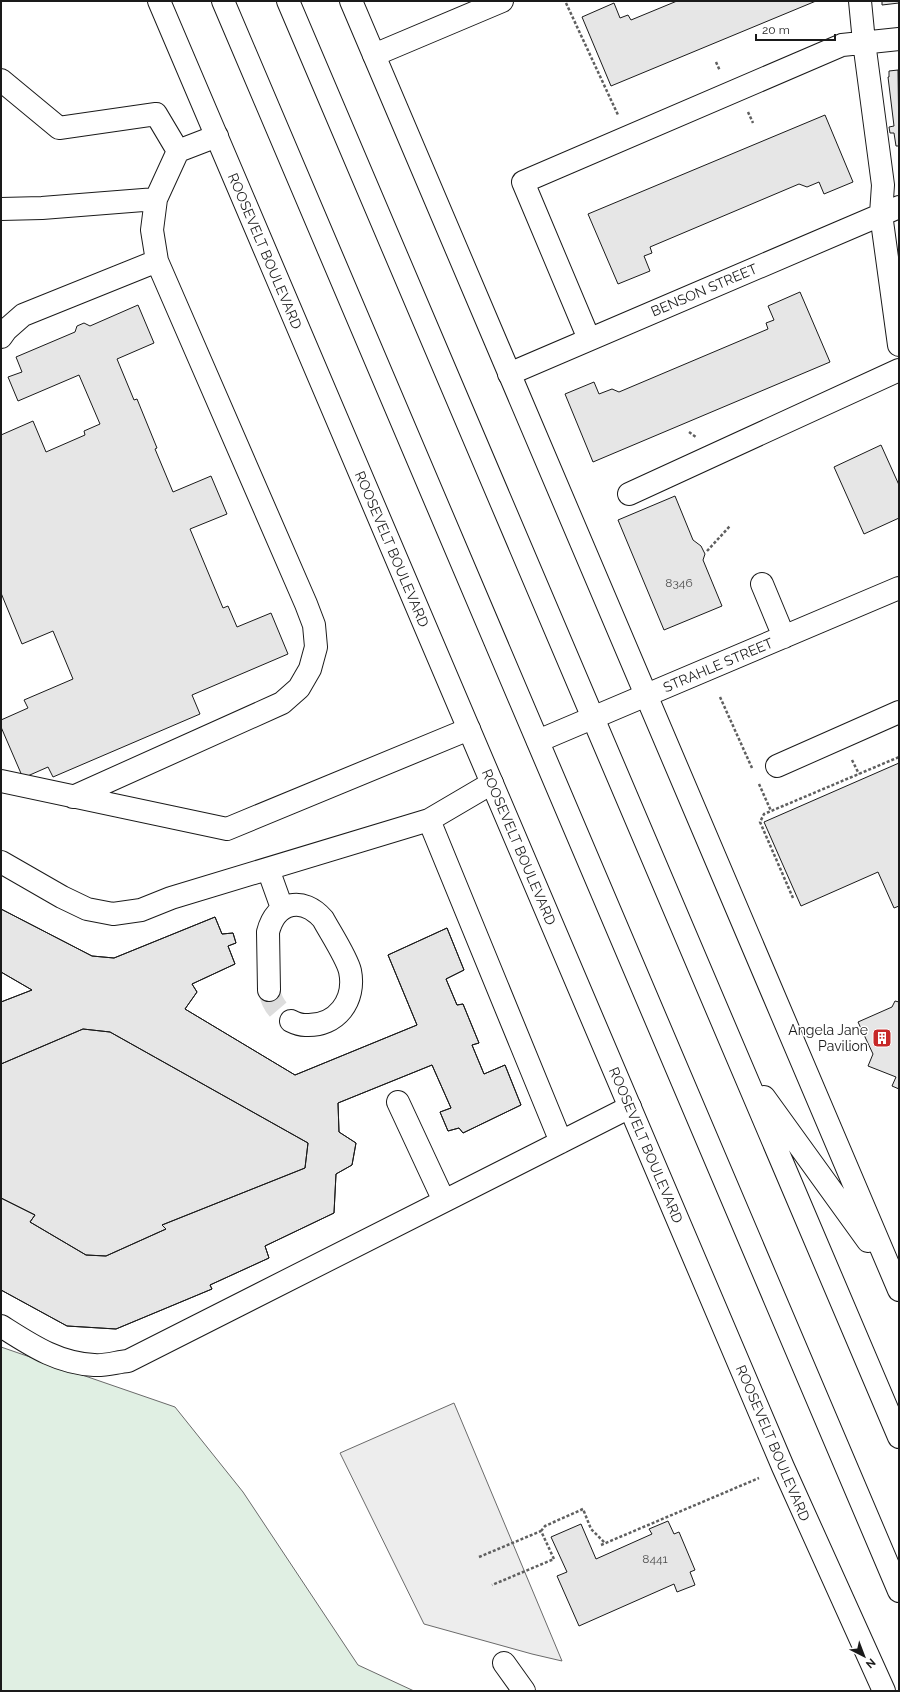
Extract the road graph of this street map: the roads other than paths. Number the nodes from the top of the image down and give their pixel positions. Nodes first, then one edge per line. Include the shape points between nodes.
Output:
1 (159, 1) edge
2 (223, 1) edge
3 (288, 1) edge
4 (351, 1) edge
5 (501, 1) edge
6 (860, 1) edge
7 (899, 39) edge
8 (864, 42) junction
9 (374, 55) junction
10 (1, 80) edge
11 (216, 136) junction
12 (178, 152) junction
13 (156, 199) junction
14 (1, 209) edge
15 (890, 210) edge
16 (157, 261) junction
17 (1, 336) edge
18 (589, 339) junction
19 (899, 345) edge
20 (899, 370) edge
21 (509, 374) junction
22 (628, 494) dead end
23 (762, 584) dead end
24 (899, 588) edge
25 (784, 637) junction
26 (646, 695) junction
27 (899, 712) edge
28 (593, 718) junction
29 (469, 729) junction
30 (538, 741) junction
31 (777, 766) dead end
32 (1, 781) edge
33 (492, 783) junction
34 (73, 797) junction
35 (429, 820) junction
36 (1, 862) edge
37 (268, 869) junction
38 (282, 908) junction
39 (269, 990) tunnel mouth
40 (291, 1021) tunnel mouth
41 (742, 1067) junction
42 (398, 1102) dead end
43 (630, 1107) junction
44 (561, 1142) junction
45 (444, 1201) junction
46 (895, 1281) edge
47 (1, 1326) edge
48 (899, 1437) edge
49 (899, 1591) edge
50 (504, 1663) dead end
51 (524, 1691) edge
52 (884, 1691) edge

1 - 11 main road, ROOSEVELT BOULEVARD
2 - 30 main road
3 - 28 main road
4 - 9 main road
5 - 9 main road
6 - 8 main road
7 - 8 main road
8 - 15 main road via 883,185
8 - 18 main road via 842,45 523,182
9 - 21 main road
10 - 12 main road via 59,128 156,114
11 - 12 main road
11 - 29 main road, ROOSEVELT BOULEVARD
12 - 13 main road
13 - 14 main road
13 - 16 main road via 152,230
15 - 18 main road, BENSON STREET
15 - 19 main road
16 - 17 main road via 23,315
16 - 34 main road via 306,604 314,625 316,647 310,668 299,688 282,703
18 - 21 main road, BENSON STREET
20 - 22 main road
21 - 26 main road
23 - 25 main road
24 - 25 main road, STRAHLE STREET
25 - 26 main road, STRAHLE STREET
26 - 28 main road, STRAHLE STREET
26 - 46 main road
27 - 31 main road
28 - 30 main road, STRAHLE STREET
28 - 41 main road
29 - 33 main road, ROOSEVELT BOULEVARD
29 - 34 main road via 227,829
30 - 49 main road
32 - 34 main road
33 - 35 main road
33 - 43 main road, ROOSEVELT BOULEVARD
35 - 37 main road
35 - 44 main road
36 - 37 main road via 87,909 113,914 140,910
37 - 38 main road
38 - 39 main road via 273,918 268,932
38 - 40 main road via 300,904 317,912 349,969 352,983 350,997 342,1010 332,1019 318,1025 304,1025
41 - 46 main road
41 - 48 main road
42 - 45 main road
43 - 44 main road
43 - 52 main road, ROOSEVELT BOULEVARD via 782,1467
44 - 45 main road
45 - 47 main road via 128,1361 95,1366 62,1361
50 - 51 main road

